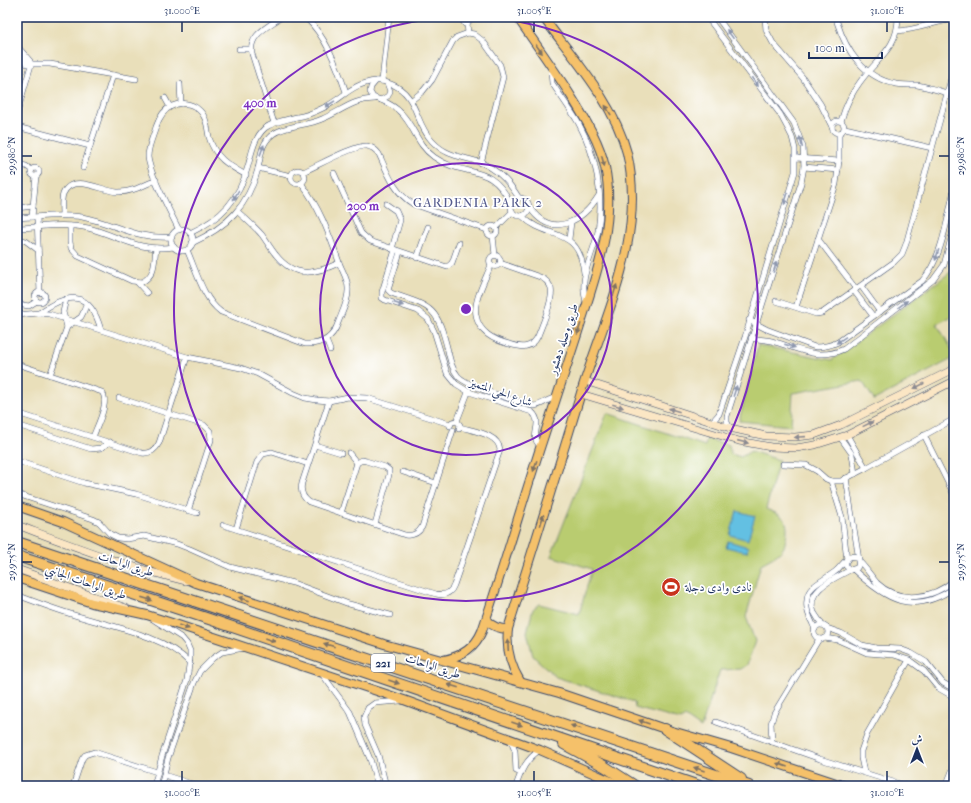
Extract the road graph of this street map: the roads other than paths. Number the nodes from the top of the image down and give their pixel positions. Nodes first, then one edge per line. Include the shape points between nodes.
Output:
1 (145, 17) edge
2 (160, 17) edge
3 (281, 17) edge
4 (305, 17) edge
5 (389, 17) edge
6 (466, 17) edge
7 (516, 17) edge
8 (543, 17) edge
9 (707, 17) edge
10 (717, 17) edge
11 (765, 17) edge
12 (898, 17) edge
13 (939, 17) edge
14 (954, 19) edge
15 (837, 22) dead end
16 (934, 23) junction
17 (897, 31) junction
18 (468, 33) junction
19 (17, 46) edge
20 (239, 49) dead end
21 (251, 49) junction
22 (17, 53) edge
23 (31, 65) junction
24 (954, 68) edge
25 (554, 69) junction
26 (868, 72) junction
27 (113, 75) junction
28 (136, 79) dead end
29 (382, 82) junction
30 (180, 84) dead end
31 (346, 92) junction
32 (947, 93) junction
33 (165, 98) dead end
34 (378, 100) junction
35 (412, 100) junction
36 (181, 104) junction
37 (170, 107) junction
38 (17, 113) edge
39 (841, 121) junction
40 (274, 123) junction
41 (17, 127) edge
42 (832, 127) junction
43 (845, 128) junction
44 (839, 133) junction
45 (90, 146) junction
46 (932, 148) junction
47 (796, 158) junction
48 (804, 158) junction
49 (839, 161) junction
50 (481, 163) junction
51 (17, 164) edge
52 (804, 167) junction
53 (84, 168) dead end
54 (258, 168) junction
55 (838, 170) junction
56 (303, 172) junction
57 (334, 173) dead end
58 (246, 175) junction
59 (291, 176) junction
60 (156, 180) junction
61 (301, 183) junction
62 (954, 190) edge
63 (599, 194) junction
64 (519, 198) junction
65 (386, 204) dead end
66 (511, 204) junction
67 (33, 206) junction
68 (17, 208) edge
69 (530, 208) junction
70 (238, 212) junction
71 (512, 212) junction
72 (62, 215) junction
73 (522, 216) junction
74 (34, 217) junction
75 (17, 218) edge
76 (570, 222) junction
77 (70, 226) junction
78 (37, 227) junction
79 (428, 227) dead end
80 (954, 227) edge
81 (17, 228) edge
82 (496, 228) junction
83 (179, 230) junction
84 (487, 230) junction
85 (190, 233) junction
86 (493, 236) junction
87 (172, 237) junction
88 (17, 238) edge
89 (568, 239) junction
90 (818, 239) junction
91 (459, 242) dead end
92 (192, 243) junction
93 (174, 247) junction
94 (156, 248) junction
95 (38, 250) junction
96 (187, 250) junction
97 (396, 250) junction
98 (495, 255) junction
99 (417, 258) junction
100 (339, 263) junction
101 (500, 263) junction
102 (491, 265) junction
103 (392, 269) junction
104 (584, 273) junction
105 (137, 282) junction
106 (861, 286) junction
107 (855, 290) junction
108 (147, 293) dead end
109 (66, 299) junction
110 (776, 300) dead end
111 (17, 304) edge
112 (86, 304) junction
113 (587, 304) junction
114 (796, 308) junction
115 (880, 312) junction
116 (39, 313) junction
117 (17, 315) edge
118 (873, 316) junction
119 (65, 318) junction
120 (749, 320) junction
121 (75, 322) junction
122 (757, 323) junction
123 (68, 327) junction
124 (101, 330) junction
125 (745, 337) junction
126 (752, 338) junction
127 (326, 340) junction
128 (330, 350) dead end
129 (448, 352) junction
130 (441, 354) junction
131 (186, 357) junction
132 (17, 364) edge
133 (954, 368) edge
134 (50, 375) junction
135 (585, 381) junction
136 (954, 381) edge
137 (471, 385) junction
138 (469, 392) junction
139 (581, 394) junction
140 (119, 398) dead end
141 (556, 398) junction
142 (329, 401) junction
143 (649, 402) junction
144 (534, 406) junction
145 (532, 412) junction
146 (17, 413) edge
147 (168, 413) junction
148 (645, 414) junction
149 (954, 419) edge
150 (458, 422) junction
151 (712, 422) junction
152 (17, 424) edge
153 (450, 424) junction
154 (460, 427) junction
155 (838, 427) junction
156 (730, 428) junction
157 (453, 430) junction
158 (924, 435) junction
159 (844, 436) junction
160 (94, 437) junction
161 (110, 442) junction
162 (315, 445) junction
163 (541, 446) junction
164 (341, 453) dead end
165 (349, 453) dead end
166 (17, 461) edge
167 (357, 463) junction
168 (308, 464) junction
169 (783, 464) dead end
170 (866, 468) junction
171 (403, 472) dead end
172 (855, 474) junction
173 (846, 478) junction
174 (831, 481) junction
175 (436, 483) junction
176 (17, 494) edge
177 (954, 495) edge
178 (17, 506) edge
179 (188, 511) junction
180 (196, 513) dead end
181 (341, 513) junction
182 (375, 524) junction
183 (17, 525) edge
184 (223, 525) dead end
185 (236, 530) junction
186 (17, 542) edge
187 (17, 556) edge
188 (846, 561) junction
189 (859, 561) junction
190 (17, 569) edge
191 (852, 570) junction
192 (17, 578) edge
193 (954, 580) edge
194 (196, 583) junction
195 (950, 589) edge
196 (17, 595) edge
197 (147, 615) junction
198 (390, 615) dead end
199 (486, 620) junction
200 (825, 627) junction
201 (508, 629) junction
202 (815, 629) junction
203 (822, 638) junction
204 (862, 645) junction
205 (245, 648) junction
206 (859, 650) junction
207 (441, 660) junction
208 (909, 660) junction
209 (190, 663) junction
210 (322, 673) junction
211 (520, 681) junction
212 (943, 683) junction
213 (938, 688) junction
214 (954, 690) edge
215 (954, 697) edge
216 (404, 700) junction
217 (174, 722) junction
218 (716, 722) dead end
219 (180, 724) junction
220 (665, 729) junction
221 (543, 733) junction
222 (510, 739) junction
223 (772, 742) junction
224 (540, 750) junction
225 (162, 756) junction
226 (168, 758) junction
227 (954, 766) edge
228 (157, 772) junction
229 (800, 772) junction
230 (864, 772) junction
231 (521, 774) junction
232 (164, 775) junction
233 (73, 786) edge
234 (154, 786) edge
235 (161, 786) edge
236 (198, 786) edge
237 (378, 786) edge
238 (386, 786) edge
239 (516, 786) edge
240 (622, 786) edge
241 (635, 786) edge
242 (699, 786) edge
243 (750, 786) edge
244 (827, 786) edge
245 (845, 786) edge
246 (906, 786) edge
247 (946, 786) edge

1 - 2 street
3 - 21 street via 256,35
4 - 31 street via 331,55
5 - 29 street
6 - 18 street via 470,20 467,24
7 -> 25 main road, طريق وصله دهشور
135 -> 8 main road via 628,246 632,208 631,183 627,154 615,121 589,78
9 -> 47 street via 780,114 792,138
48 -> 10 street via 800,135 790,116
11 - 42 street via 766,30 773,43 803,78
12 - 17 street
13 - 16 street
14 - 16 street
15 - 26 street via 848,50
16 - 17 street
17 - 26 street via 889,49
18 - 35 street via 457,37 432,80
18 - 50 street via 479,37 503,73 503,82
19 - 23 street
20 - 21 street
21 - 40 street
22 - 23 street
23 - 27 street via 50,64
23 - 38 street
24 - 32 street
25 - 63 street via 551,74 552,83 578,122 589,145 596,169
25 -> 113 main road, طريق وصله دهشور via 589,124 600,151 607,180 609,208 605,240
26 - 32 street via 890,83 926,87
26 - 39 street via 852,93
27 - 28 street
27 - 45 street
29 - 31 street via 361,84
29 - 34 street via 372,85 370,90 371,95
29 - 34 street via 390,88 390,94
29 - 35 street via 401,89
30 - 36 street
31 -> 40 street via 315,112
32 - 46 street
33 - 37 street
54 -> 34 street via 264,145 274,133 318,122 359,101
34 - 66 street via 392,105 402,113 420,143 432,155 448,164 486,175 501,187
35 - 50 street via 421,125 433,142 450,154
36 - 37 street
36 - 58 street via 192,105 198,109 206,121 210,138 219,156 226,164
37 - 60 street via 160,117 148,152 149,165
39 - 42 street via 835,122
39 - 43 street
40 - 58 street via 255,140
41 - 45 street
42 - 44 street
43 - 44 street
43 - 46 street
44 - 49 street
45 - 53 street
46 - 106 street via 904,251 894,262
47 - 48 street
47 -> 120 street via 795,172
48 - 49 street
48 - 52 street
49 - 55 street
50 - 64 street via 507,181
51 - 67 street via 38,170
52 - 55 street
122 -> 52 street via 802,183
54 - 59 street
54 - 70 street via 250,191
55 - 90 street via 834,191
56 - 59 street via 297,170
56 - 61 street via 305,177
56 - 84 street via 357,147 372,147 380,154 396,190 406,200
57 - 97 street via 361,233 370,241
58 -> 85 street via 230,205 212,222
59 - 61 street via 294,182
60 - 72 street via 124,192 74,184 63,194
60 - 83 street
61 - 100 street via 328,230
62 -> 115 street via 932,268 922,280
63 - 76 street via 582,216
63 - 104 street via 597,235
64 - 66 street
64 - 69 street via 526,200
65 - 97 street, شارع الحي المتميز via 396,210 400,220
66 - 71 street
67 - 68 street
67 - 74 street
69 - 73 street
69 - 76 street via 544,221 557,224
70 - 92 street via 217,230
70 - 100 street via 290,268 299,271 319,271
71 - 73 street via 516,216
71 - 82 street
72 - 74 street
72 - 87 street via 92,219 145,236
73 - 89 street via 538,229
74 - 75 street
74 - 78 street
76 - 89 street
77 - 78 street
77 - 94 street via 93,230 136,245
77 - 105 street via 71,248 78,256
78 - 81 street
78 - 95 street
79 - 99 street
126 -> 80 street via 774,341 820,355 844,349 933,280 944,265
82 - 84 street via 491,226
82 - 86 street via 497,232
83 - 85 street
83 - 87 street
84 - 86 street via 489,235
85 - 92 street
86 - 98 street
87 - 93 street
88 - 95 street
89 - 104 street via 581,257
90 - 107 street
90 - 114 street
91 - 99 street via 449,266
92 - 96 street
93 - 94 street
93 - 96 street via 178,250
94 - 105 street via 151,275
95 - 111 street via 40,292 35,296 38,302 29,306
96 - 127 street via 207,296 221,312 305,344 318,344
97 - 99 street
97 - 103 street, شارع الحي المتميز
98 - 101 street via 500,258
98 - 102 street via 490,258
100 - 127 street via 347,282 348,293 337,327
101 - 102 street via 497,266
101 - 102 street via 540,277 551,288 551,298 538,336 528,346 519,347 495,340 485,333 478,322 477,301
103 - 129 street, شارع الحي المتميز via 388,291 421,303 432,311 442,329
103 -> 130 street, شارع الحي المتميز via 382,298 412,308 423,315 432,325
104 - 113 street via 582,289
105 - 108 street
106 - 107 street
106 - 115 street
107 - 114 street via 822,313 816,314
107 - 118 street
109 - 112 street via 74,297
109 - 116 street
109 - 119 street via 63,308
110 - 114 street
112 - 121 street via 83,314
112 - 124 street via 94,313
113 -> 141 main road, طريق وصله دهشور
115 - 118 street
116 - 117 street
116 - 119 street
118 -> 122 street via 838,342 823,347 778,333
119 - 121 street
119 - 123 street
120 - 122 street
120 - 125 street
121 - 123 street
121 - 124 street
122 - 126 street
123 - 134 street
124 - 131 street
125 - 126 street
125 - 151 street via 719,414
156 -> 126 street via 727,416
127 - 128 street
129 - 130 street
129 - 137 street, شارع الحي المتميز via 458,376
130 - 138 street, شارع الحي المتميز via 451,379
131 - 142 street via 242,368 293,393
131 - 147 street
132 - 134 street
133 -> 155 street
134 - 160 street via 98,390 104,396 105,403
135 - 139 main road
135 - 143 street
159 -> 136 street
137 - 138 street
137 - 144 street, شارع الحي المتميز
138 - 145 street, شارع الحي المتميز
138 - 150 street
139 -> 148 street
201 -> 139 main road
140 - 147 street
141 - 144 street, شارع الحي المتميز
141 - 163 main road, طريق وصله دهشور
142 - 153 street via 348,397 367,398
142 - 162 street
143 - 148 street
151 -> 143 street
144 - 145 street
145 - 163 street, شارع الحي المتميز via 537,417 538,424 536,442
146 - 160 street
147 - 161 street via 157,447 150,452
147 - 179 street via 204,425 211,436
148 -> 159 street via 772,448 802,448
149 - 158 street
150 - 153 street via 453,421
150 - 154 street
151 - 156 street
152 - 161 street via 91,449 101,448
153 - 157 street
154 - 157 street
154 - 185 street via 495,439 500,450 454,585 445,594 436,594
155 -> 156 street via 808,436 784,437
155 - 159 street
157 - 175 street
158 - 170 street
158 - 177 street
159 - 170 street
159 - 172 street via 852,454
160 - 161 street
162 - 164 street
162 - 168 street
163 -> 199 main road, طريق وصله دهشور
165 - 167 street
166 - 179 street via 89,485 136,494
167 - 181 street
167 - 182 street via 362,460 385,466 390,473
168 - 181 street via 301,488 302,496 308,502
168 - 185 street via 272,452 263,454 257,462
169 - 174 street via 806,465
170 - 172 street
171 - 175 street
172 - 173 street
173 - 174 street
173 - 189 street
174 - 188 street via 842,517
175 - 182 street via 417,534 405,535
176 - 198 street via 93,519 118,538 144,536 177,544 230,567 293,583 349,604
178 - 194 main road via 63,522
179 - 180 street
181 - 182 street
183 - 194 street via 159,574
184 - 185 street
243 -> 186 highway, طريق الواحات / 221
187 -> 221 highway, 221
188 - 189 street via 851,556
188 - 191 street via 846,566
188 - 202 street via 808,594 806,602
189 - 191 street via 857,568
189 - 195 street via 877,583 896,594 907,597 923,596
190 - 197 street, طريق الواحات الجانبي
191 - 195 street via 882,594 902,601 930,600
191 - 200 street via 821,588 814,596 813,611
192 - 197 main road via 92,603
193 - 195 street
207 -> 194 main road
196 - 209 street via 58,610 141,634 171,649
197 -> 205 main road
197 - 209 street via 182,638 190,651
199 - 201 main road via 497,628
199 - 207 main road, طريق وصله دهشور via 479,639 472,647 462,654
200 - 202 street via 818,626
200 - 203 street via 828,634
200 - 204 street
211 -> 201 main road via 508,653
202 - 203 street via 815,636
203 - 206 street via 838,640
203 - 223 street via 774,713 771,724
204 - 206 street
204 - 212 street via 900,649 911,653 930,666
205 - 210 main road
205 - 219 street via 222,652 200,671
206 - 208 street
207 - 211 main road
208 - 213 street via 924,671
208 - 230 street via 867,734 861,751
209 - 217 street
210 - 216 main road
210 - 237 street via 350,712 370,759
220 -> 211 main road
212 - 213 street
212 - 214 street
213 - 215 street
216 - 222 main road
216 - 238 street via 375,703 364,715 365,725 378,755
217 - 219 street
217 - 225 street
218 - 223 street
219 - 226 street
229 -> 220 main road
220 - 243 highway
221 - 241 highway
221 - 242 highway, 221
222 - 224 main road
222 - 231 street via 515,751 516,771
223 - 230 street
224 - 231 street via 526,762
224 - 240 main road
225 - 226 street
225 - 228 street
226 - 232 street
227 - 247 street
228 - 233 street via 94,752 82,759
228 - 234 street
229 - 244 main road
229 - 245 main road
230 - 246 street
231 - 239 street
232 - 235 street
232 - 236 street

